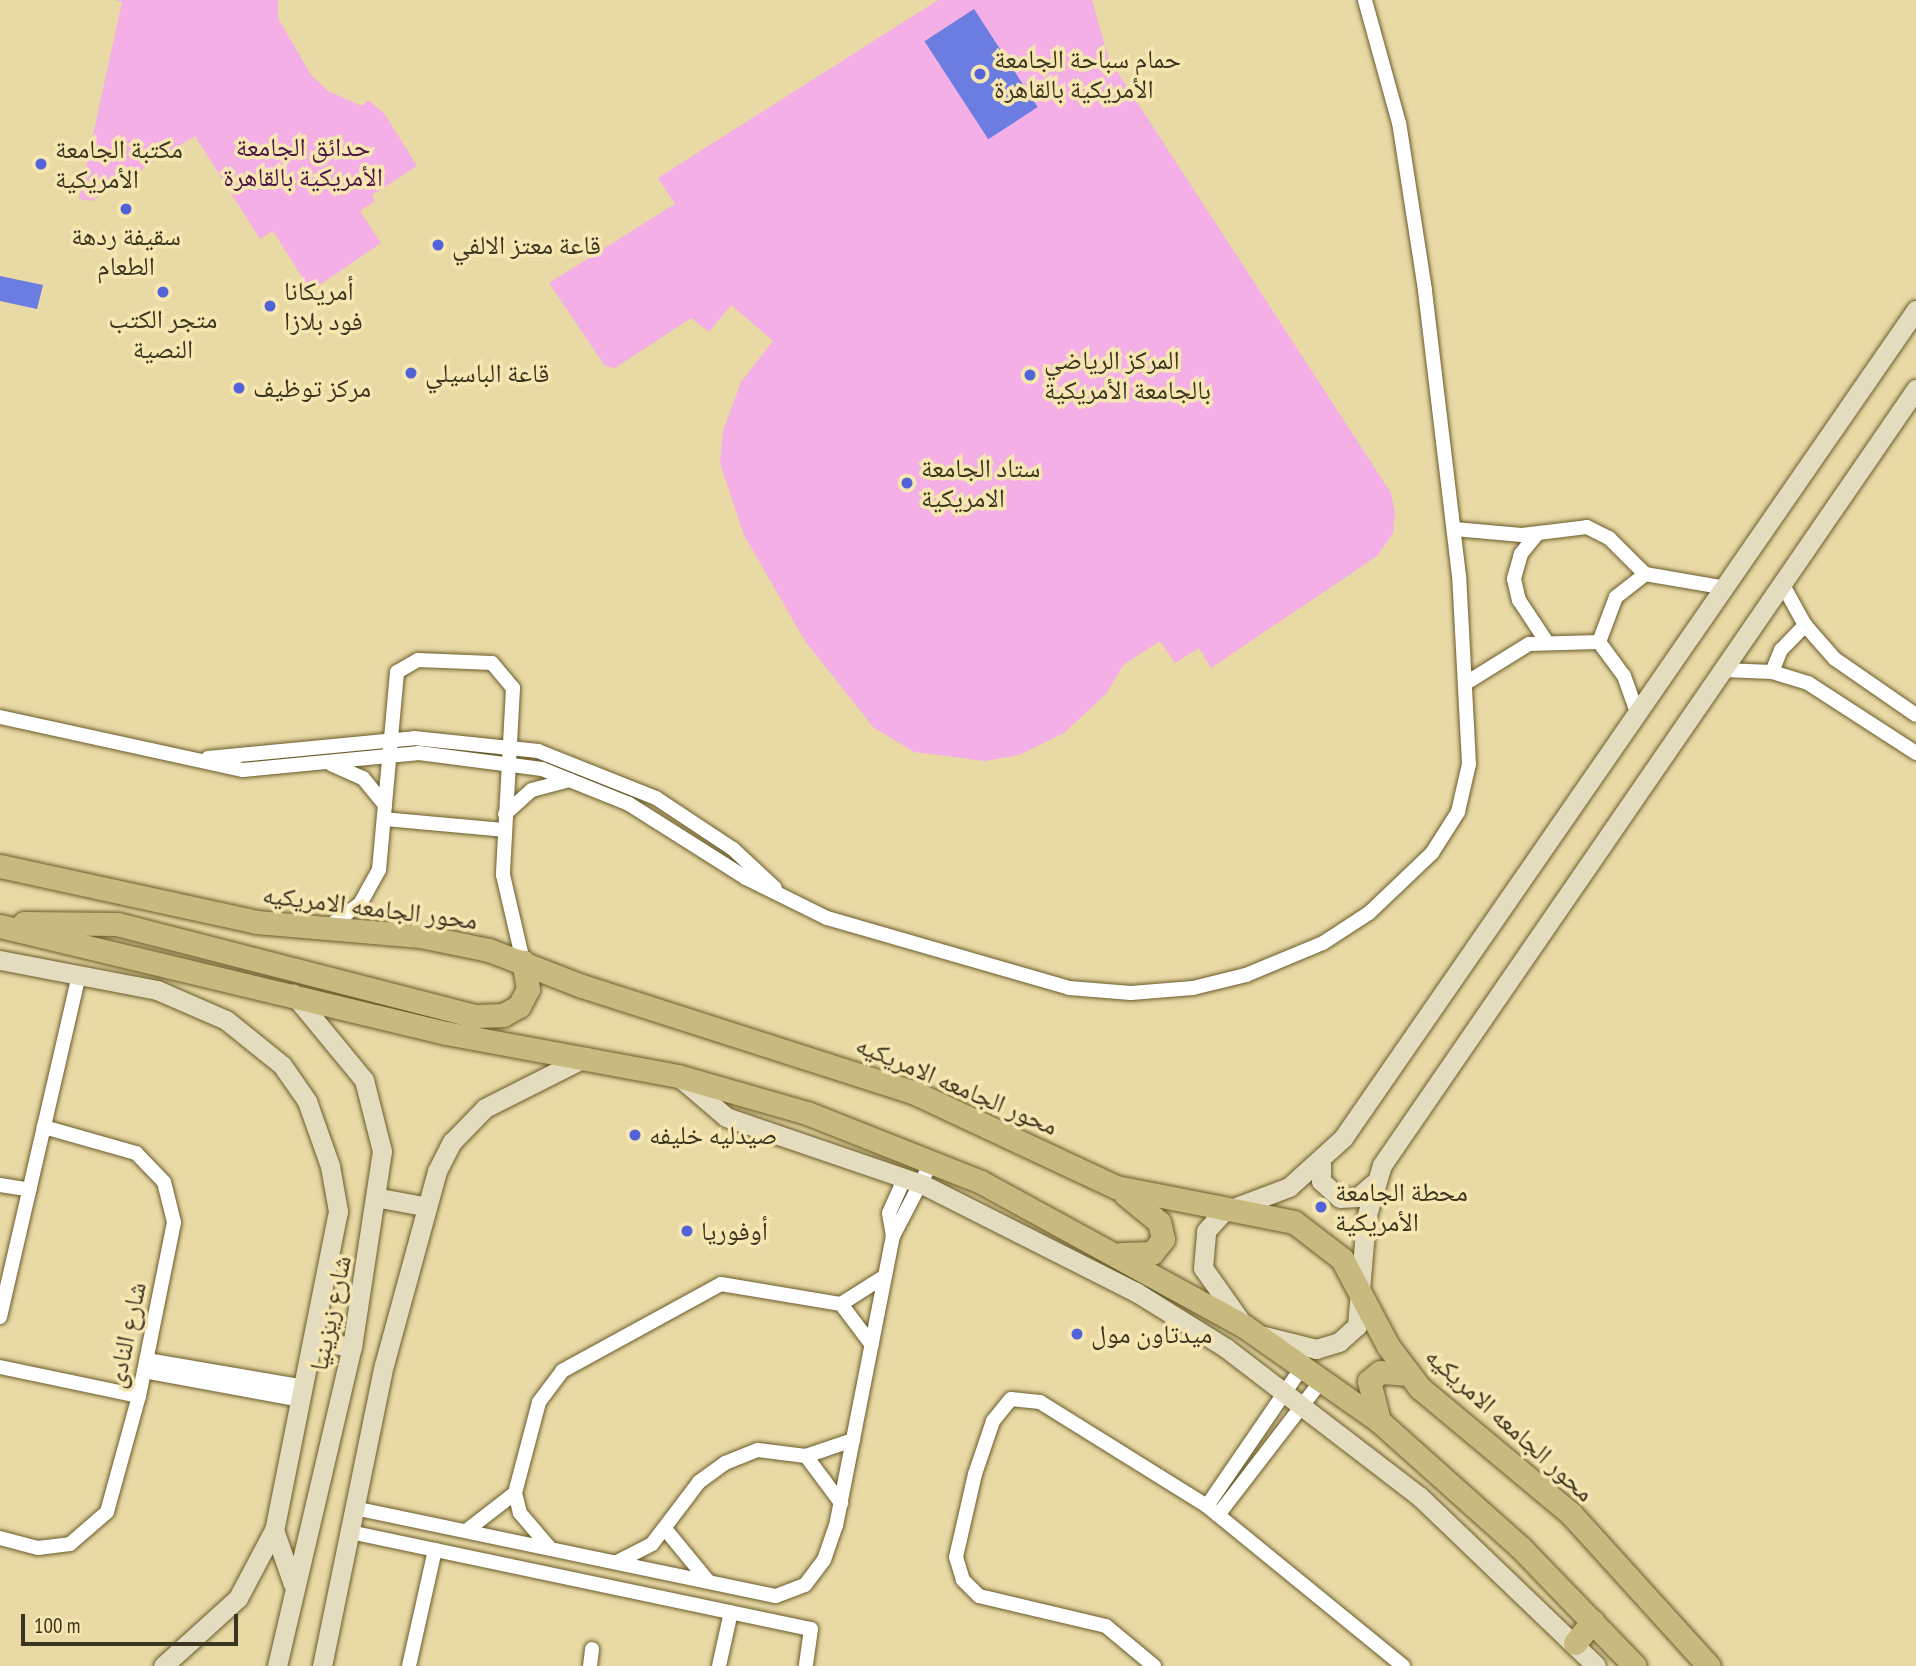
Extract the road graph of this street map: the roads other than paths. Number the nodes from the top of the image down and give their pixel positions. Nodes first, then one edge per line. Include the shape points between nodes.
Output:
1 (1365, 0) edge
2 (1916, 310) edge
3 (1916, 389) edge
4 (1454, 529) junction
5 (1537, 534) junction
6 (1645, 574) junction
7 (1784, 587) junction
8 (1726, 588) junction
9 (1805, 625) junction
10 (1546, 641) junction
11 (1599, 642) junction
12 (1724, 670) junction
13 (1772, 672) junction
14 (1466, 683) junction
15 (1638, 715) junction
16 (1916, 715) edge
17 (0, 717) edge
18 (389, 739) junction
19 (510, 745) junction
20 (1916, 753) edge
21 (388, 755) junction
22 (189, 758) junction
23 (509, 761) junction
24 (330, 764) junction
25 (575, 780) junction
26 (385, 812) junction
27 (505, 814) junction
28 (504, 830) junction
29 (0, 866) edge
30 (786, 900) junction
31 (0, 925) edge
32 (318, 931) junction
33 (0, 960) edge
34 (523, 961) junction
35 (79, 975) junction
36 (292, 993) junction
37 (588, 1055) junction
38 (678, 1076) junction
39 (44, 1127) junction
40 (932, 1161) junction
41 (1321, 1163) junction
42 (914, 1181) junction
43 (1373, 1184) junction
44 (0, 1185) edge
45 (1116, 1187) junction
46 (30, 1190) junction
47 (380, 1198) junction
48 (423, 1206) junction
49 (1234, 1208) junction
50 (1121, 1254) junction
51 (885, 1276) junction
52 (1362, 1294) junction
53 (841, 1304) junction
54 (0, 1318) edge
55 (1248, 1329) junction
56 (315, 1341) junction
57 (872, 1345) junction
58 (352, 1347) junction
59 (146, 1365) junction
60 (0, 1367) edge
61 (1303, 1367) junction
62 (1407, 1374) junction
63 (1322, 1380) junction
64 (1286, 1392) junction
65 (303, 1394) junction
66 (139, 1396) junction
67 (1303, 1404) junction
68 (1265, 1421) junction
69 (1379, 1422) junction
70 (1280, 1432) junction
71 (853, 1440) junction
72 (806, 1456) junction
73 (515, 1493) junction
74 (841, 1503) junction
75 (355, 1508) junction
76 (1213, 1511) junction
77 (274, 1530) junction
78 (666, 1530) junction
79 (466, 1531) junction
80 (350, 1532) junction
81 (0, 1538) edge
82 (550, 1549) junction
83 (435, 1550) junction
84 (617, 1562) junction
85 (709, 1582) junction
86 (293, 1584) junction
87 (731, 1612) junction
88 (1594, 1621) junction
89 (1575, 1643) junction
90 (592, 1649) dead end
91 (163, 1666) edge
92 (277, 1666) edge
93 (321, 1666) edge
94 (409, 1666) edge
95 (590, 1666) edge
96 (719, 1666) edge
97 (806, 1666) edge
98 (1154, 1666) edge
99 (1403, 1666) edge
100 (1596, 1666) edge
101 (1635, 1666) edge
102 (1709, 1666) edge

1 - 4 street via 1409,176
2 - 8 main road
3 - 7 main road
4 - 5 street
4 - 14 street
5 - 6 street via 1587,527 1609,538
5 - 10 street via 1521,554 1514,579 1519,600
6 - 8 street
6 - 11 street via 1616,597
7 - 9 street
7 - 12 main road
8 - 15 main road
9 - 13 street via 1781,650
9 - 16 street via 1835,659
10 - 11 street
10 - 14 street via 1506,654
11 - 15 street via 1624,676
12 - 13 street
12 - 43 main road
13 - 20 street via 1825,691
14 - 30 street via 1465,788 1432,853 1346,929 1246,975 1162,992 1069,988 870,933
15 - 41 main road
17 - 22 street
18 - 19 street
18 - 19 street via 392,683 401,667 418,660 492,663 508,676
18 - 21 street
18 - 22 street
19 - 23 street
19 - 30 street via 594,769 656,798 733,849
21 - 23 street
21 - 24 street
21 - 26 street
22 - 24 street via 262,771
23 - 25 street
23 - 27 street
24 - 26 street via 363,778
25 - 27 street via 532,790
25 - 30 street via 629,804
26 - 28 street
26 - 32 street via 382,858 368,893 351,912
27 - 28 street
28 - 34 street via 507,910
29 - 32 main road, محور الجامعه الامريكيه
31 - 34 main road via 117,924 475,1016 503,1015 519,1006 528,989
31 - 36 main road
32 - 34 main road, محور الجامعه الامريكيه via 419,936
33 - 35 main road
34 - 45 main road, محور الجامعه الامريكيه via 613,997 913,1092
35 - 39 street
35 - 56 main road via 168,993 226,1020 282,1065 307,1101 330,1166 338,1211
36 - 37 main road via 446,1033
36 - 47 main road, شارع زيزينيا via 345,1049 364,1080 382,1151
37 - 38 main road
37 - 48 main road via 485,1108 452,1142
38 - 40 main road via 807,1113
38 - 42 main road via 726,1117
39 - 46 street
39 - 59 street, شارع النادى via 136,1153 164,1182 174,1222
40 - 42 street
40 - 50 main road
41 - 43 main road via 1321,1181 1340,1198 1358,1197
41 - 49 main road via 1272,1196
42 - 51 street via 889,1213 893,1236
42 - 64 main road via 1136,1292
43 - 52 main road
44 - 46 street
45 - 49 main road, محور الجامعه الامريكيه via 1174,1202
45 - 50 main road via 1164,1233 1152,1253
46 - 54 street
47 - 48 main road
47 - 58 main road, شارع زيزينيا
48 - 75 main road
49 - 52 main road, محور الجامعه الامريكيه via 1275,1215 1312,1232 1342,1259
49 - 55 main road via 1213,1220 1200,1255 1208,1279
50 - 55 main road
51 - 53 street
51 - 57 street
52 - 55 main road via 1357,1326 1328,1347 1304,1347
52 - 62 main road, محور الجامعه الامريكيه
53 - 57 street
53 - 73 street via 722,1284 574,1364 543,1392
55 - 61 main road
56 - 58 main road
56 - 65 main road
57 - 71 street
58 - 86 main road, شارع زيزينيا
59 - 65 street
59 - 66 street, شارع النادى
60 - 66 street
61 - 63 main road
61 - 64 street
62 - 69 main road via 1380,1372 1369,1381
62 - 102 main road, محور الجامعه الامريكيه via 1571,1514
63 - 67 street
63 - 69 main road
64 - 67 main road
64 - 68 street
65 - 77 main road
66 - 81 street, شارع النادى via 113,1497 97,1525 54,1548
67 - 70 street
67 - 89 main road via 1419,1496
68 - 70 street
68 - 76 street
69 - 88 main road
70 - 76 street
71 - 72 street
71 - 74 street
72 - 74 street
72 - 78 street via 758,1450 725,1462 694,1488
73 - 79 street
73 - 82 street via 520,1513
74 - 85 street via 824,1560 805,1585 776,1596
75 - 79 street
75 - 80 main road
76 - 98 street via 1030,1398 1004,1404 987,1435 956,1556 963,1580 979,1596 1106,1626
76 - 99 street
77 - 86 main road
77 - 91 main road via 238,1598
78 - 84 street
78 - 85 street
79 - 82 street
80 - 83 street
80 - 93 main road
82 - 84 street
83 - 87 street
83 - 94 street
84 - 85 street
86 - 92 main road, شارع زيزينيا
87 - 96 street
87 - 97 street via 811,1629
88 - 89 main road
88 - 101 main road
89 - 100 main road
90 - 95 street

